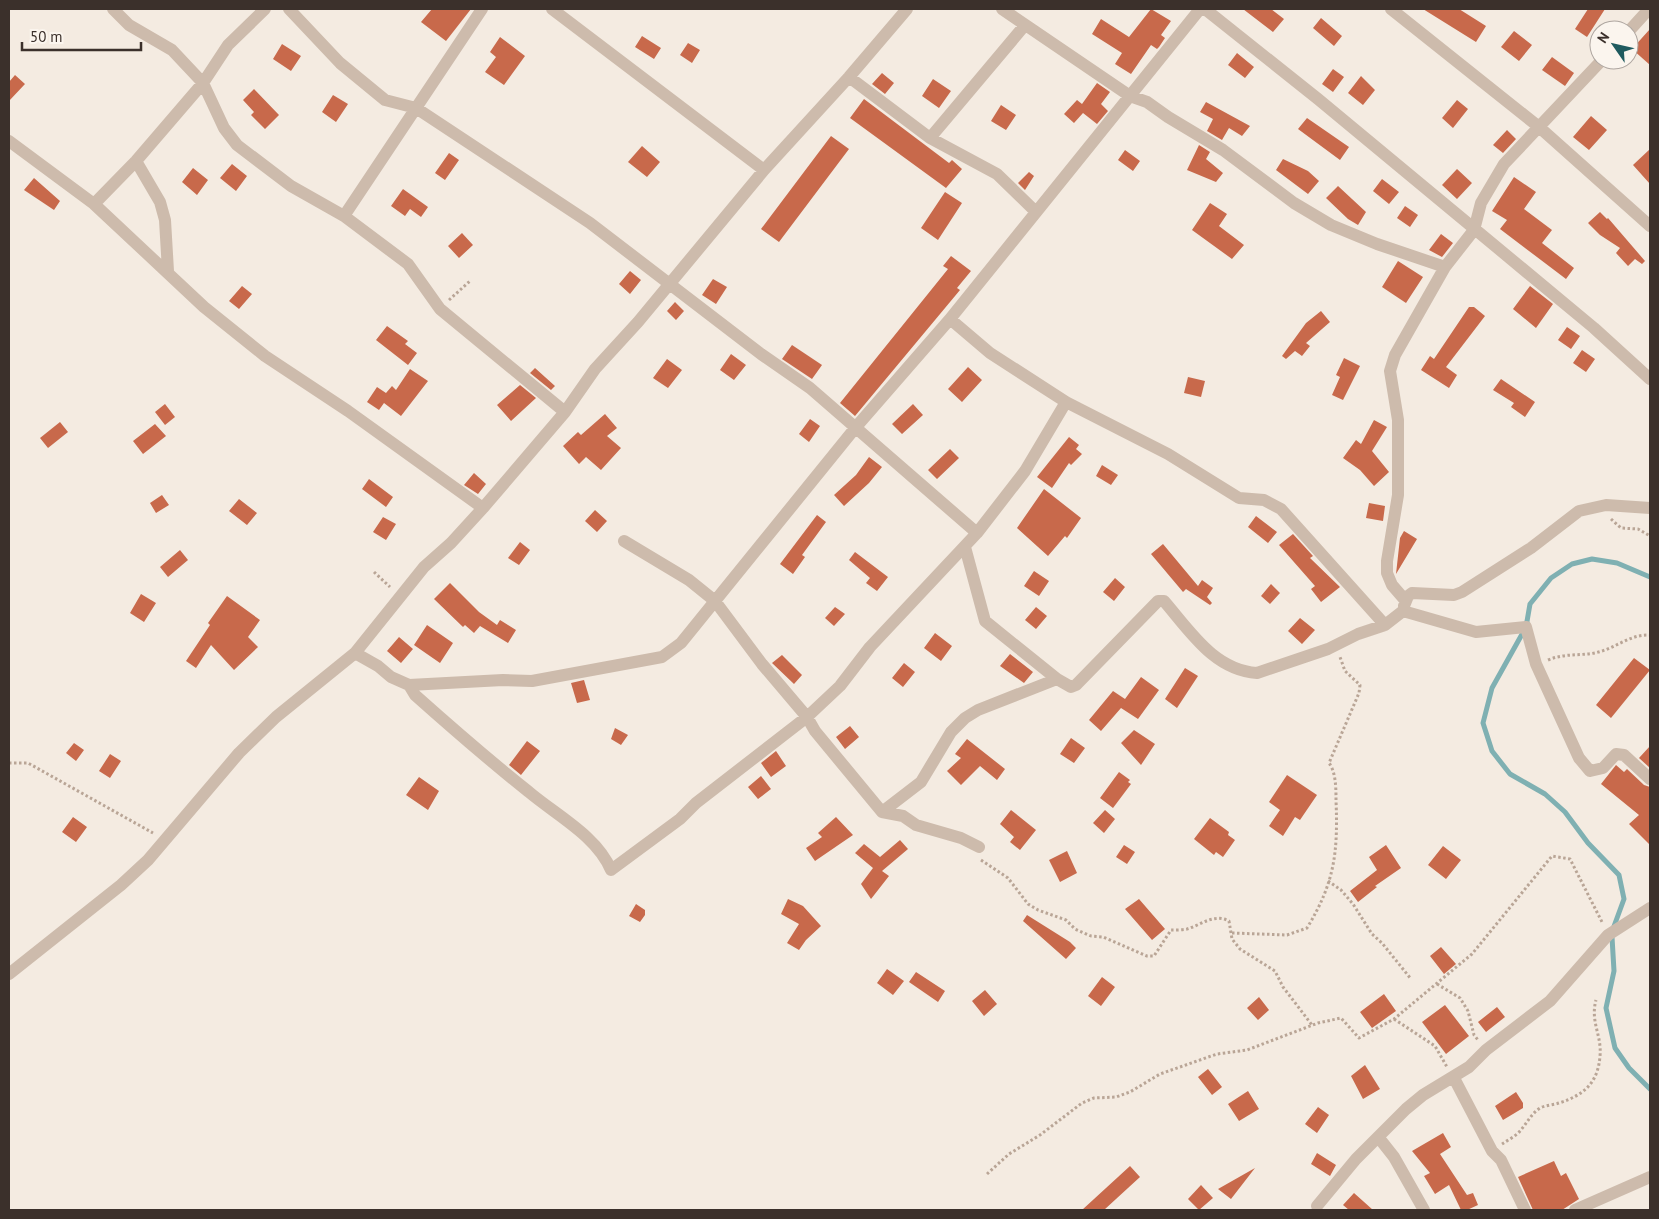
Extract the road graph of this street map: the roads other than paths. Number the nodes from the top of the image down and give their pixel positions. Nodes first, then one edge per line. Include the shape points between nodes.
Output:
1 (113, 9) edge
2 (265, 9) edge
3 (288, 9) edge
4 (482, 9) edge
5 (552, 9) edge
6 (908, 9) edge
7 (1002, 9) edge
8 (1200, 9) edge
9 (1205, 9) edge
10 (1391, 9) edge
11 (1649, 9) edge
12 (1639, 20) edge
13 (1025, 26) junction
14 (1592, 70) edge
15 (849, 77) junction
16 (203, 83) junction
17 (1130, 96) junction
18 (416, 108) junction
19 (1538, 127) junction
20 (930, 138) junction
21 (9, 141) edge
22 (136, 161) junction
23 (764, 170) junction
24 (94, 204) junction
25 (1036, 211) junction
26 (344, 216) junction
27 (1650, 226) edge
28 (1474, 230) junction
29 (1446, 267) junction
30 (168, 271) junction
31 (669, 285) junction
32 (950, 319) junction
33 (1650, 379) edge
34 (1066, 402) junction
35 (565, 412) junction
36 (856, 427) junction
37 (483, 508) junction
38 (1650, 508) edge
39 (977, 533) junction
40 (624, 541) dead end
41 (965, 547) junction
42 (715, 600) junction
43 (1404, 605) junction
44 (1385, 625) junction
45 (355, 653) junction
46 (1057, 679) junction
47 (409, 685) junction
48 (807, 717) junction
49 (1650, 779) edge
50 (882, 812) junction
51 (979, 847) road end
52 (1650, 908) edge
53 (9, 974) edge
54 (1454, 1078) junction
55 (1379, 1138) junction
56 (1650, 1177) edge
57 (1316, 1206) dead end
58 (1424, 1210) edge
59 (1525, 1210) edge
60 (1575, 1210) edge

1 - 16 street via 129,25 172,50
2 - 16 street via 228,45
3 - 18 street via 340,63 385,100
4 - 18 street
5 - 23 street
6 - 15 street
7 - 13 street
8 - 17 street
9 - 28 street
10 - 19 street
11 - 12 street
13 - 17 street
13 - 20 street
14 - 19 street
15 - 20 street
15 - 23 street
16 - 22 street
16 - 26 street via 224,128 237,145 291,186
17 - 25 street
17 - 29 street via 1147,102 1223,150 1294,203 1331,225
18 - 26 street
18 - 31 street via 590,224
19 - 27 street
19 - 28 street via 1497,175 1480,203
20 - 25 street via 997,174
21 - 24 street
22 - 24 street
22 - 30 street via 160,202 166,220
23 - 31 street
24 - 30 street
25 - 32 street
26 - 35 street via 408,264 440,309
28 - 29 street
28 - 33 street via 1594,328
29 - 43 street via 1395,355 1390,371 1399,439 1398,495 1387,573
30 - 37 street via 204,307 265,356 372,427
31 - 35 street via 595,369
31 - 36 street via 810,388
32 - 34 street via 990,353
32 - 36 street
34 - 39 street via 1025,471
34 - 44 street via 1168,454 1239,498 1264,500 1281,509
35 - 37 street
36 - 39 street
36 - 42 street
37 - 45 street via 424,567
38 - 43 street via 1606,505 1579,511 1531,548 1462,592 1412,593
39 - 41 street
40 - 42 street via 689,580
41 - 46 street via 985,621
41 - 48 street via 870,647 840,686
42 - 47 street via 681,643 662,657 532,681
42 - 48 street via 762,664
43 - 44 street
43 - 49 street via 1476,632 1526,627 1536,664 1579,758 1590,771 1603,768 1616,754 1624,755
44 - 46 street via 1257,673 1244,672 1215,658 1164,601 1158,601 1076,685 1071,688
45 - 47 street
45 - 53 street via 276,717 239,753 168,839 121,886
46 - 50 street via 965,718 952,732 921,782
47 - 48 street via 415,695 476,749 585,837 606,858 611,870
48 - 50 street
50 - 51 street via 903,816 916,825 961,838
52 - 54 street via 1608,934 1550,1001
54 - 55 street via 1423,1095
54 - 59 street via 1492,1151 1501,1160
55 - 57 street via 1356,1159
55 - 58 street via 1394,1157
56 - 60 street

